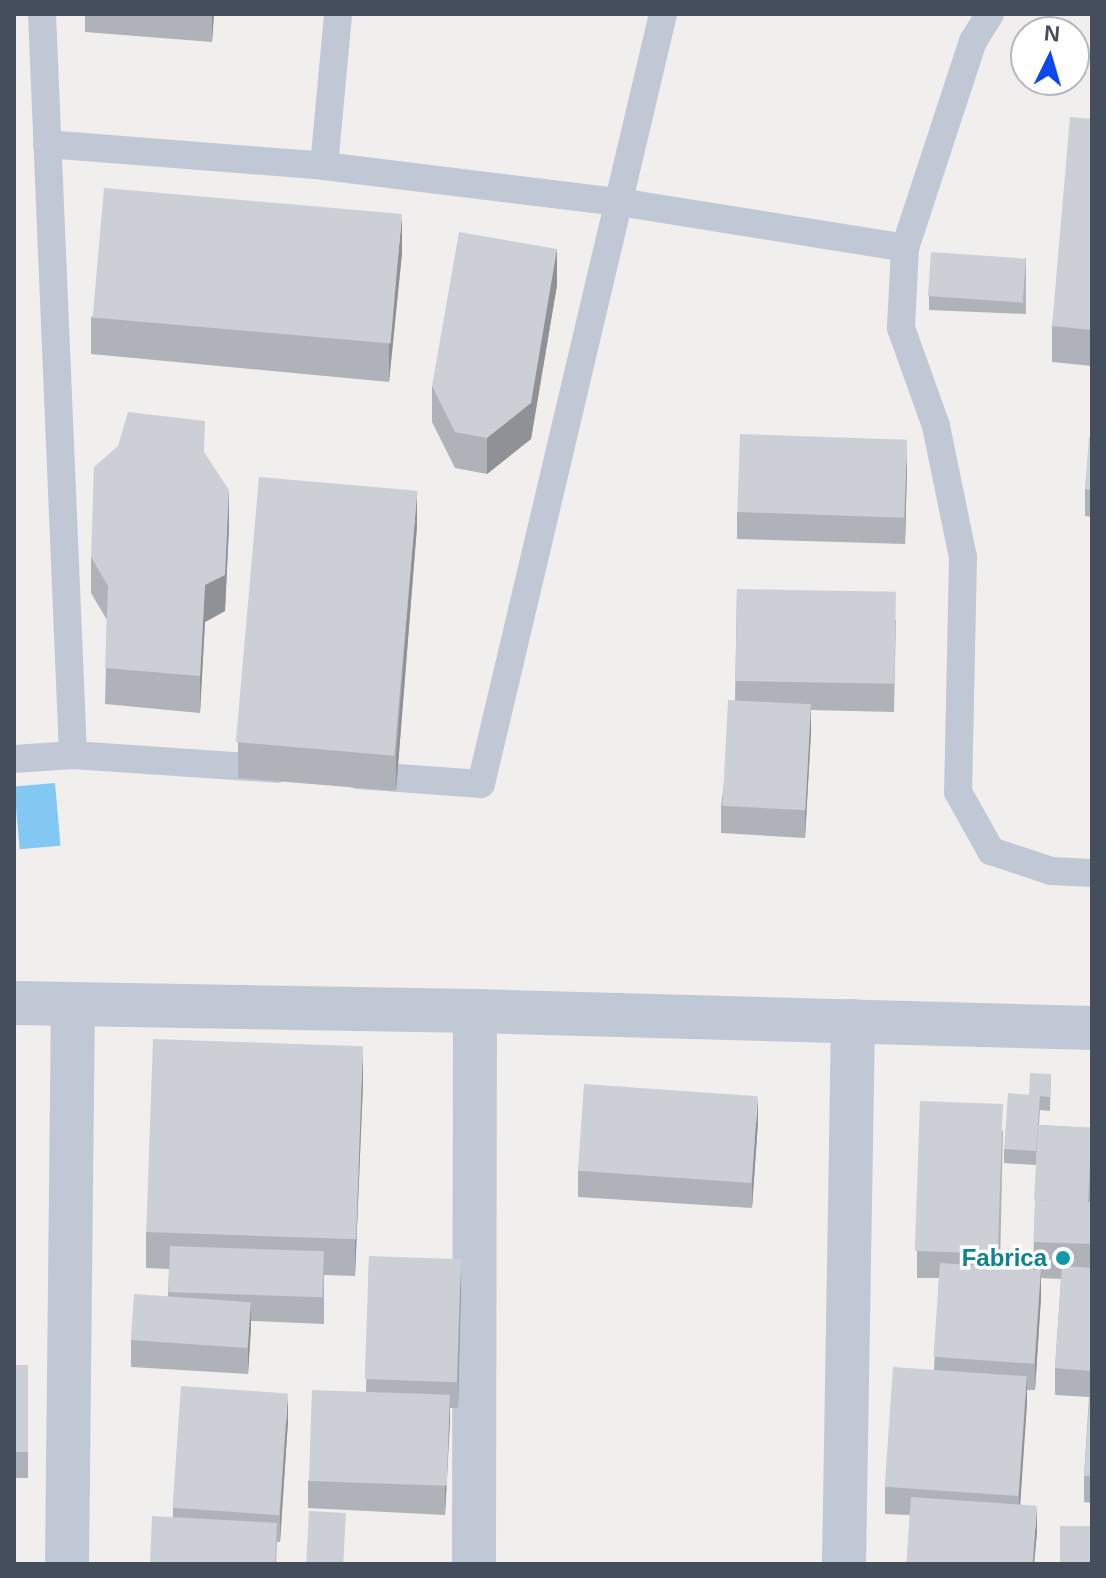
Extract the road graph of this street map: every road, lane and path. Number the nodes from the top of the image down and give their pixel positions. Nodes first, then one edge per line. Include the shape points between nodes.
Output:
1 (42, 14) edge
2 (338, 14) edge
3 (663, 14) edge
4 (990, 14) edge
5 (47, 144) junction
6 (324, 166) junction
7 (619, 202) junction
8 (905, 248) junction
9 (73, 755) junction
10 (14, 759) edge
11 (1092, 873) edge
12 (14, 1003) edge
13 (73, 1004) junction
14 (475, 1011) junction
15 (853, 1021) junction
16 (1092, 1028) edge
17 (67, 1564) edge
18 (474, 1564) edge
19 (844, 1564) edge

1 - 5 lane
2 - 6 lane
3 - 7 lane
4 - 8 lane via 973,41
5 - 6 lane
5 - 9 lane
6 - 7 lane
7 - 8 lane
7 - 9 lane via 481,784
8 - 11 lane via 901,328 936,426 963,557 958,792 991,851 1051,871
9 - 10 lane
12 - 13 street
13 - 14 street
13 - 17 street
14 - 15 street
14 - 18 street
15 - 16 street
15 - 19 street

